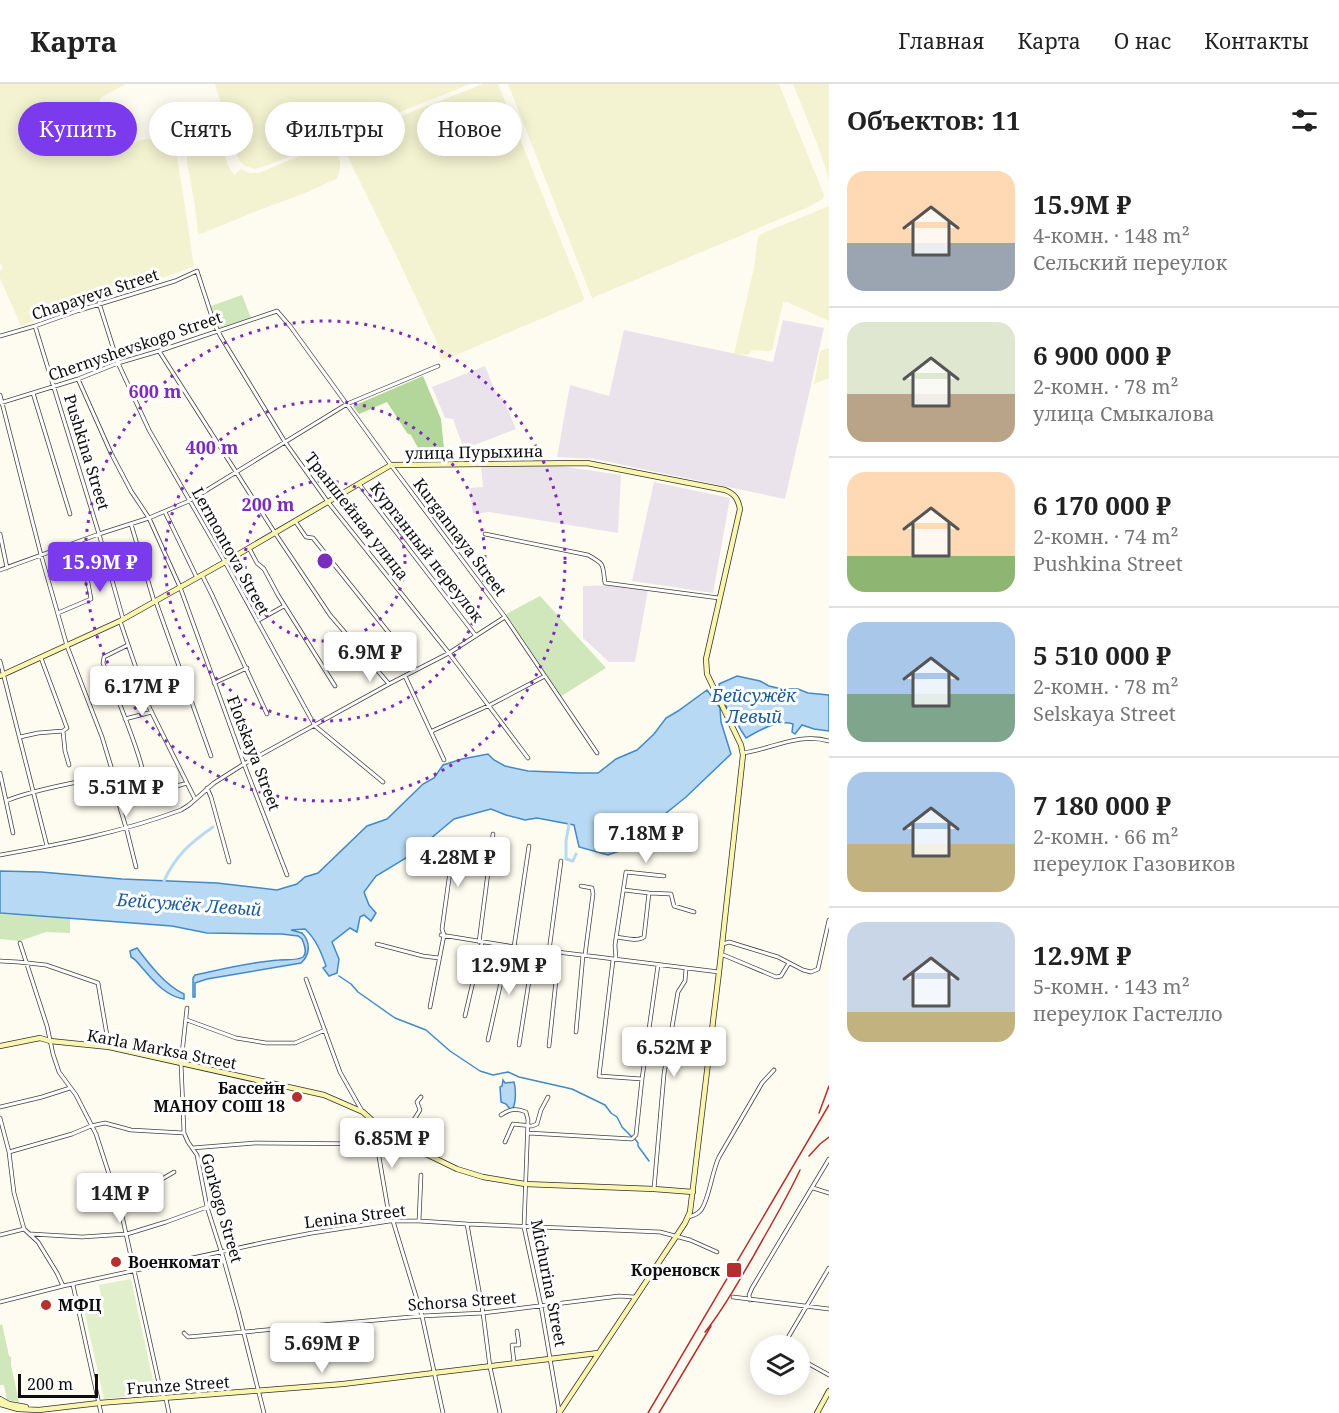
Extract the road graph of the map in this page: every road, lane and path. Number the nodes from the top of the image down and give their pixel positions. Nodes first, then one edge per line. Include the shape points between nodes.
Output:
1 (197, 271) joint
2 (99, 303) junction
3 (277, 311) joint
4 (35, 326) junction
5 (218, 330) junction
6 (0, 336) edge
7 (159, 351) junction
8 (118, 363) junction
9 (438, 366) dead end
10 (78, 379) junction
11 (54, 386) junction
12 (33, 393) junction
13 (0, 394) edge
14 (1, 403) edge
15 (347, 404) junction
16 (285, 442) junction
17 (391, 465) junction
18 (235, 472) junction
19 (359, 484) junction
20 (189, 501) junction
21 (328, 502) junction
22 (165, 511) junction
23 (70, 514) dead end
24 (149, 518) junction
25 (295, 521) junction
26 (131, 524) junction
27 (274, 533) junction
28 (0, 534) edge
29 (99, 534) junction
30 (484, 534) dead end
31 (80, 541) junction
32 (249, 548) junction
33 (41, 555) junction
34 (225, 562) junction
35 (7, 568) junction
36 (0, 570) edge
37 (199, 576) junction
38 (180, 587) junction
39 (719, 598) junction
40 (155, 601) junction
41 (285, 606) junction
42 (58, 613) junction
43 (505, 617) junction
44 (121, 620) junction
45 (257, 621) junction
46 (476, 636) junction
47 (128, 645) junction
48 (67, 646) junction
49 (449, 652) junction
50 (41, 658) junction
51 (0, 661) edge
52 (247, 668) junction
53 (416, 670) junction
54 (2, 675) edge
55 (405, 676) junction
56 (545, 676) junction
57 (214, 682) junction
58 (389, 684) junction
59 (335, 687) dead end
60 (490, 705) junction
61 (152, 712) junction
62 (267, 714) dead end
63 (125, 719) junction
64 (315, 726) junction
65 (63, 731) junction
66 (432, 731) junction
67 (20, 737) junction
68 (829, 741) edge
69 (597, 753) dead end
70 (742, 753) junction
71 (211, 756) dead end
72 (528, 758) dead end
73 (444, 760) dead end
74 (244, 764) junction
75 (69, 765) dead end
76 (0, 773) edge
77 (113, 773) junction
78 (383, 782) dead end
79 (188, 783) junction
80 (207, 788) junction
81 (34, 792) junction
82 (196, 799) junction
83 (6, 801) junction
84 (126, 829) junction
85 (13, 833) dead end
86 (493, 834) dead end
87 (454, 843) dead end
88 (47, 846) junction
89 (530, 846) dead end
90 (0, 855) edge
91 (561, 861) dead end
92 (229, 862) dead end
93 (136, 867) dead end
94 (287, 875) dead end
95 (664, 876) dead end
96 (581, 886) dead end
97 (624, 890) junction
98 (649, 893) junction
99 (694, 912) dead end
100 (829, 920) edge
101 (442, 935) junction
102 (616, 937) junction
103 (480, 942) junction
104 (20, 943) dead end
105 (376, 944) dead end
106 (723, 944) junction
107 (511, 947) junction
108 (534, 949) junction
109 (549, 951) junction
110 (559, 952) junction
111 (721, 954) junction
112 (584, 955) junction
113 (439, 958) junction
114 (614, 960) junction
115 (0, 961) edge
116 (789, 963) junction
117 (28, 964) junction
118 (658, 965) junction
119 (686, 969) junction
120 (719, 972) junction
121 (306, 979) dead end
122 (430, 1007) dead end
123 (187, 1008) dead end
124 (465, 1016) dead end
125 (187, 1020) junction
126 (325, 1029) junction
127 (576, 1032) dead end
128 (488, 1040) dead end
129 (50, 1041) junction
130 (519, 1045) dead end
131 (0, 1046) edge
132 (549, 1046) dead end
133 (109, 1047) junction
134 (181, 1063) junction
135 (774, 1070) dead end
136 (642, 1079) junction
137 (70, 1088) junction
138 (421, 1097) dead end
139 (548, 1097) dead end
140 (0, 1107) edge
141 (363, 1112) junction
142 (501, 1115) dead end
143 (0, 1118) edge
144 (373, 1121) junction
145 (91, 1126) junction
146 (528, 1126) junction
147 (184, 1133) junction
148 (528, 1133) junction
149 (402, 1139) junction
150 (505, 1142) dead end
151 (377, 1144) junction
152 (192, 1148) junction
153 (9, 1152) junction
154 (426, 1154) junction
155 (829, 1159) edge
156 (174, 1172) dead end
157 (421, 1175) dead end
158 (525, 1184) junction
159 (813, 1188) junction
160 (654, 1189) junction
161 (114, 1190) junction
162 (693, 1192) junction
163 (829, 1193) edge
164 (207, 1207) junction
165 (688, 1216) junction
166 (391, 1221) junction
167 (419, 1221) junction
168 (467, 1224) junction
169 (524, 1227) junction
170 (24, 1229) junction
171 (30, 1234) junction
172 (127, 1234) junction
173 (0, 1235) edge
174 (676, 1236) junction
175 (222, 1252) junction
176 (717, 1252) dead end
177 (829, 1268) edge
178 (134, 1271) junction
179 (73, 1285) junction
180 (63, 1286) junction
181 (733, 1297) dead end
182 (636, 1298) junction
183 (750, 1300) junction
184 (0, 1302) edge
185 (541, 1306) junction
186 (806, 1306) junction
187 (829, 1309) edge
188 (483, 1312) junction
189 (422, 1316) junction
190 (517, 1331) dead end
191 (244, 1332) junction
192 (184, 1333) dead end
193 (789, 1335) edge
194 (598, 1353) junction
195 (551, 1360) junction
196 (514, 1364) junction
197 (810, 1365) edge
198 (490, 1367) junction
199 (435, 1373) junction
200 (829, 1376) edge
201 (258, 1391) junction
202 (829, 1391) edge
203 (0, 1399) edge
204 (166, 1399) junction
205 (99, 1403) junction
206 (0, 1406) edge
207 (47, 1408) junction
208 (1, 1413) edge
209 (101, 1413) edge
210 (169, 1413) edge
211 (264, 1413) edge
212 (443, 1413) edge
213 (500, 1413) edge
214 (559, 1413) edge
215 (817, 1413) edge

1 - 2 street, Chapayeva Street
1 - 5 street, Траншейная улица
2 - 4 street, Chapayeva Street
2 - 8 street, Lermontova Street
3 - 5 street, Chernyshevskogo Street
3 - 15 street, Kurgannaya Street
4 - 6 street, Chapayeva Street
4 - 11 street, Pushkina Street
5 - 7 street, Chernyshevskogo Street
5 - 16 street, Траншейная улица
7 - 8 street, Chernyshevskogo Street
7 - 18 street
8 - 10 street, Chernyshevskogo Street
8 - 20 street, Lermontova Street via 149,430
9 - 15 street
10 - 11 street, Chernyshevskogo Street
10 - 24 street, Flotskaya Street via 111,453
11 - 12 street, Chernyshevskogo Street
11 - 29 street, Pushkina Street
12 - 14 street, Chernyshevskogo Street
12 - 23 street
13 - 14 street
14 - 33 street
15 - 16 street
15 - 17 street, Kurgannaya Street
16 - 18 street
16 - 21 street, Траншейная улица
17 - 19 main road, улица Пурыхина
17 - 39 main road, улица Пурыхина via 587,463 732,493 740,509
17 - 43 street, Kurgannaya Street
18 - 20 street
18 - 27 street
19 - 21 main road, улица Пурыхина
19 - 46 street, Курганный переулок
20 - 22 street
20 - 34 street, Lermontova Street
21 - 25 main road, улица Пурыхина
21 - 49 street, Траншейная улица
22 - 24 street
22 - 37 street
24 - 26 street
24 - 38 street, Flotskaya Street
25 - 27 main road, улица Пурыхина
25 - 53 street via 407,652
26 - 29 street
26 - 40 street
27 - 32 main road, улица Пурыхина
27 - 58 street via 330,615
28 - 35 street
29 - 31 street
29 - 44 street, Pushkina Street
30 - 39 street via 588,555 603,565 605,583
31 - 33 street
31 - 42 street via 90,599
32 - 34 main road, улица Пурыхина
32 - 41 street
33 - 35 street
33 - 42 street
34 - 37 main road, улица Пурыхина
34 - 45 street, Lermontova Street
35 - 36 street
37 - 38 main road, улица Пурыхина
37 - 52 street
38 - 40 main road, улица Пурыхина
38 - 57 street, Flotskaya Street
39 - 70 main road, улица Пурыхина via 706,659 707,674
40 - 44 main road, улица Пурыхина
40 - 71 street
41 - 45 street
41 - 59 street
42 - 48 street
43 - 46 street
43 - 56 street, Kurgannaya Street
44 - 47 street, Pushkina Street
44 - 48 main road, улица Пурыхина
45 - 64 street, Lermontova Street
46 - 49 street
47 - 61 street, Pushkina Street
47 - 63 street via 103,660
48 - 50 main road, улица Пурыхина
48 - 77 street
49 - 53 street
49 - 60 street, Траншейная улица
50 - 54 main road, улица Пурыхина
50 - 65 street via 67,728
51 - 54 street
52 - 57 street
52 - 62 street
53 - 55 street
54 - 67 street
55 - 58 street
55 - 66 street
56 - 60 street
56 - 69 street, Kurgannaya Street
57 - 74 street, Flotskaya Street
58 - 64 street
60 - 66 street
60 - 72 street, Траншейная улица
61 - 63 street
61 - 79 street, Pushkina Street
63 - 79 street via 150,794
64 - 74 street
64 - 78 street, Lermontova Street
65 - 67 street
65 - 75 street
66 - 73 street
67 - 81 street
68 - 70 street via 806,738
70 - 106 main road, улица Пурыхина
74 - 80 street
74 - 94 street, Flotskaya Street
76 - 83 street
77 - 81 street
77 - 84 street
79 - 82 street, Pushkina Street
80 - 82 street
80 - 92 street
81 - 83 street
81 - 88 street
82 - 84 street via 181,810
83 - 85 street
84 - 88 street
84 - 93 street
86 - 103 street
87 - 101 street
88 - 90 street
89 - 107 street
91 - 109 street
95 - 97 street via 626,872
96 - 112 street via 592,888 593,894
97 - 98 street
97 - 102 street
98 - 99 street via 671,894 674,906
98 - 102 street via 644,937
100 - 116 street via 818,969 811,972
101 - 103 street
101 - 113 street
102 - 114 street
103 - 107 street
103 - 124 street
104 - 117 street
105 - 113 street
106 - 111 main road, улица Пурыхина
106 - 116 street via 729,942
107 - 108 street
107 - 128 street
108 - 109 street
108 - 130 street
109 - 110 street
110 - 112 street
110 - 132 street
111 - 116 street via 777,977 782,976
111 - 120 main road, улица Пурыхина
112 - 114 street
112 - 127 street
113 - 122 street
114 - 118 street
114 - 136 street via 599,1076
115 - 117 street
117 - 129 street
117 - 133 street via 46,965 98,982
118 - 119 street
118 - 136 street
119 - 120 street
119 - 160 street via 678,992 664,1074
120 - 162 main road, улица Пурыхина
121 - 126 street
123 - 125 street, Gorkogo Street
125 - 126 street via 236,1038 266,1043 295,1043
125 - 134 street, Gorkogo Street
126 - 141 street via 340,1072
129 - 131 main road, Karla Marksa Street via 40,1038
129 - 133 main road, Karla Marksa Street
129 - 137 street via 59,1072
133 - 134 main road, Karla Marksa Street
134 - 141 main road, Karla Marksa Street via 324,1095
134 - 147 street, Gorkogo Street
135 - 165 street via 762,1083 716,1164 703,1208
136 - 148 street via 636,1135 632,1139
137 - 140 street
137 - 145 street
138 - 149 street via 417,1102 420,1110
139 - 146 street via 537,1124
141 - 144 main road, Karla Marksa Street
142 - 146 street via 523,1111
143 - 153 street
144 - 149 main road, Karla Marksa Street
144 - 151 street
145 - 147 street via 105,1123 131,1130
145 - 153 street
145 - 161 street
146 - 148 street, Michurina Street
146 - 150 street via 513,1124
147 - 152 street, Gorkogo Street
148 - 158 street, Michurina Street
149 - 154 main road, Karla Marksa Street
151 - 152 street via 255,1143
151 - 154 street via 393,1142
151 - 166 street
152 - 164 street, Gorkogo Street
153 - 170 street
154 - 158 main road, Karla Marksa Street via 483,1177
155 - 159 street
156 - 161 street via 145,1189 134,1183
157 - 167 street
158 - 160 main road, Karla Marksa Street
158 - 169 street, Michurina Street
159 - 163 street
159 - 183 street via 752,1288
160 - 162 main road, Karla Marksa Street
161 - 172 street
162 - 165 main road, улица Пурыхина
164 - 172 street
164 - 175 street, Gorkogo Street
165 - 174 main road, улица Пурыхина
166 - 167 street, Lenina Street
166 - 175 street, Lenina Street
166 - 189 street
167 - 168 street, Lenina Street
168 - 169 street, Lenina Street
168 - 188 street
169 - 174 street, Lenina Street via 660,1232
169 - 185 street, Michurina Street
170 - 171 street
170 - 173 street
171 - 172 street
171 - 180 street
172 - 178 street
174 - 176 street, Lenina Street
174 - 182 main road, улица Пурыхина
175 - 178 street, Lenina Street
175 - 191 street, Gorkogo Street
177 - 186 street
178 - 179 street, Lenina Street
178 - 204 street via 160,1388
179 - 180 street, Lenina Street
179 - 205 street
180 - 184 street, Lenina Street
181 - 183 street
182 - 185 street, Schorsa Street via 620,1296
182 - 194 main road, улица Пурыхина
183 - 186 street
185 - 188 street, Schorsa Street
185 - 195 street, Michurina Street
186 - 187 street
186 - 193 street
188 - 189 street, Schorsa Street
188 - 198 street
189 - 191 street, Schorsa Street
189 - 199 street
190 - 196 street via 519,1345 512,1346
191 - 192 street, Schorsa Street via 188,1337
191 - 201 street, Gorkogo Street
194 - 195 main road, Frunze Street
194 - 214 main road, улица Пурыхина
195 - 196 main road, Frunze Street
195 - 214 street, Michurina Street
196 - 198 main road, Frunze Street
197 - 200 street
198 - 199 main road, Frunze Street
198 - 213 street
199 - 201 main road, Frunze Street
199 - 212 street
201 - 204 main road, Frunze Street
201 - 211 street, Gorkogo Street
202 - 215 main road
203 - 207 main road, Frunze Street via 9,1404
204 - 205 main road, Frunze Street
204 - 210 street
205 - 207 main road, Frunze Street
205 - 209 street
206 - 207 main road, Frunze Street
206 - 208 main road

